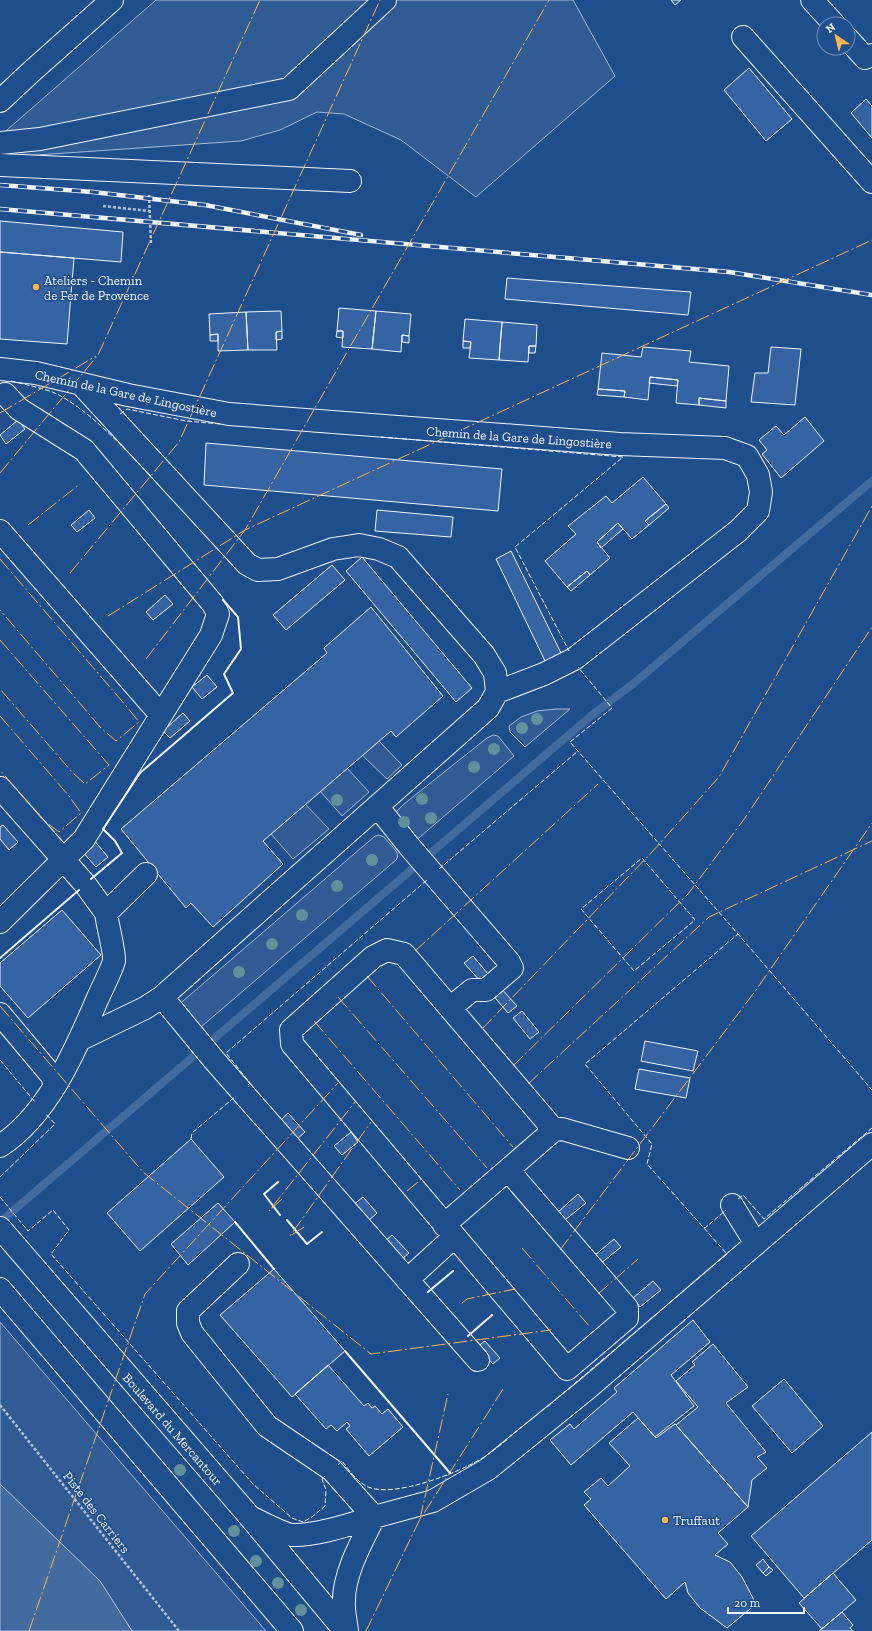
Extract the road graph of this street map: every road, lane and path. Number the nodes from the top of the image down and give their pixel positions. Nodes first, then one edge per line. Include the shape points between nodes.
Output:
1 (112, 0) edge
2 (385, 0) edge
3 (812, 0) edge
4 (827, 16) edge
5 (743, 37) dead end
6 (856, 48) edge
7 (872, 55) edge
8 (0, 101) edge
9 (0, 142) edge
10 (0, 165) edge
11 (146, 172) junction
12 (350, 181) dead end
13 (872, 182) edge
14 (103, 206) dead end
15 (149, 211) junction
16 (151, 244) dead end
17 (0, 369) edge
18 (81, 384) junction
19 (5, 394) dead end
20 (0, 531) edge
21 (497, 692) junction
22 (161, 715) junction
23 (0, 788) edge
24 (377, 806) junction
25 (63, 860) junction
26 (146, 874) dead end
27 (106, 913) junction
28 (0, 922) edge
29 (162, 997) junction
30 (450, 1008) junction
31 (0, 1014) edge
32 (79, 1040) junction
33 (55, 1086) junction
34 (554, 1130) junction
35 (872, 1144) edge
36 (0, 1146) edge
37 (628, 1148) dead end
38 (508, 1170) junction
39 (732, 1205) dead end
40 (0, 1228) edge
41 (449, 1231) junction
42 (756, 1244) junction
43 (238, 1264) dead end
44 (407, 1280) junction
45 (0, 1289) edge
46 (478, 1360) dead end
47 (0, 1405) edge
48 (250, 1517) junction
49 (374, 1518) junction
50 (179, 1631) edge
51 (292, 1631) edge
52 (346, 1631) edge

1 - 8 street
2 - 9 street via 289,89 40,139
3 - 4 street
5 - 13 street
6 - 7 street via 864,58
10 - 11 street
11 - 12 street
11 - 15 path
14 - 15 path
15 - 16 path
17 - 18 street, Chemin de la Gare de Lingostière via 36,373
18 - 21 street via 247,564 258,570 278,569 333,549 359,545 379,549 398,557 484,655 495,673
18 - 21 street, Chemin de la Gare de Lingostière via 229,414 620,444 725,448 747,456 758,475 761,492 758,512 738,531 574,659
19 - 22 street via 19,409 84,450 213,604 218,614 211,635
20 - 22 street
21 - 24 street via 488,708
22 - 25 street via 84,838
23 - 25 street
24 - 29 street
24 - 30 street via 512,968 486,990 472,990
25 - 27 street
25 - 28 street
26 - 27 street
27 - 32 street via 114,960
29 - 32 street
29 - 44 street
30 - 34 street
30 - 41 street via 404,954 387,950 373,956 292,1030 292,1044
31 - 33 street via 52,1076
32 - 33 street
33 - 36 street via 13,1137
34 - 37 street via 562,1129
34 - 38 street
35 - 42 street
38 - 41 street
38 - 41 street via 626,1308 627,1318 568,1369
39 - 42 street
40 - 48 street, Boulevard du Mercantour
41 - 44 street
42 - 49 street via 588,1388 488,1469 433,1501
43 - 49 street via 188,1311 188,1323 192,1333 267,1426 332,1470
44 - 46 street
45 - 51 street
47 - 50 path, Piste des Carriers
48 - 49 street via 291,1535 314,1533
48 - 52 street, Boulevard du Mercantour
49 - 52 street via 348,1575 344,1599

